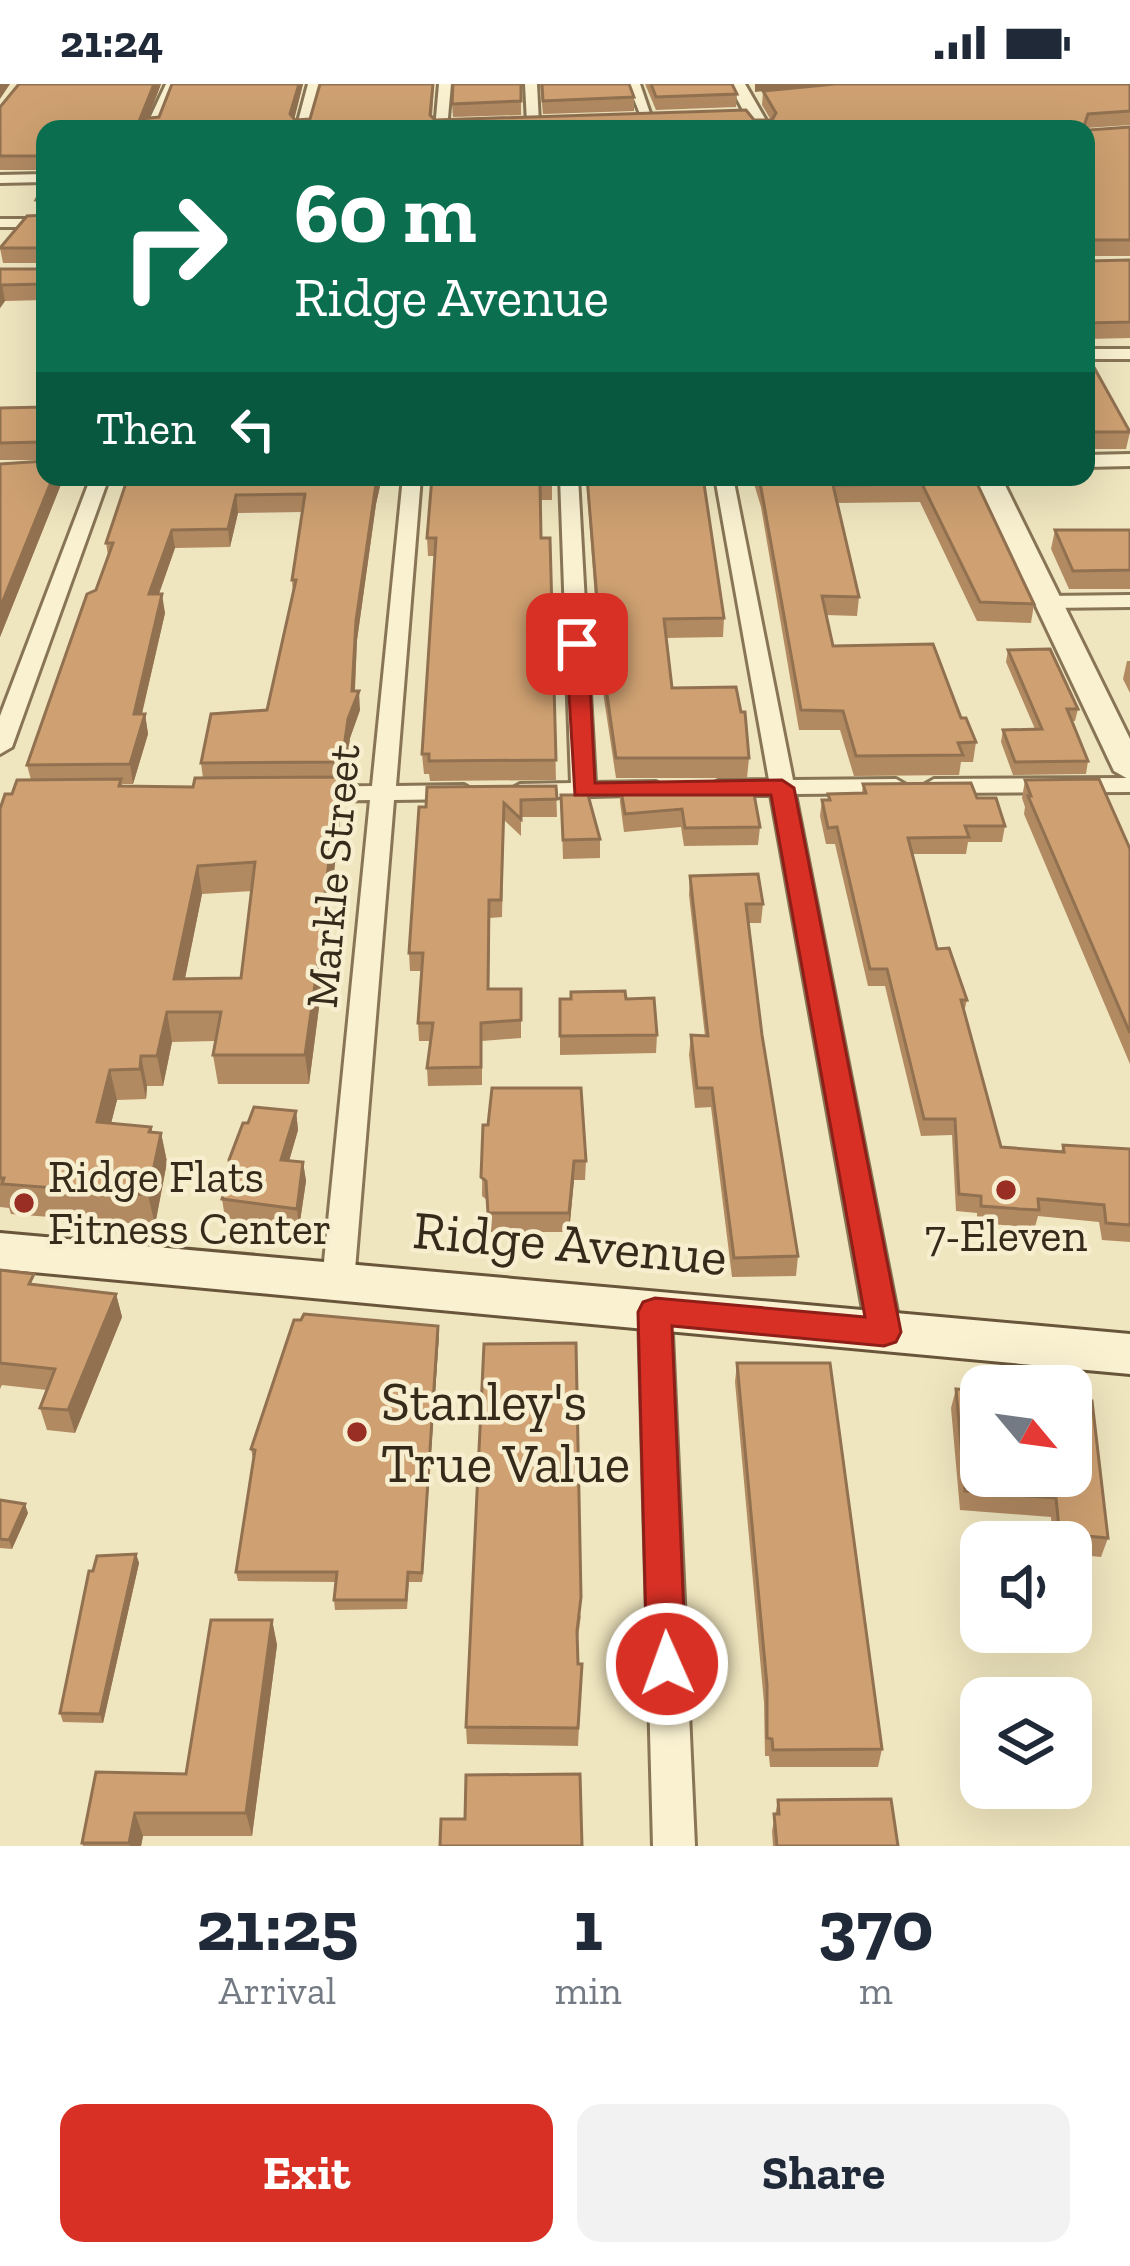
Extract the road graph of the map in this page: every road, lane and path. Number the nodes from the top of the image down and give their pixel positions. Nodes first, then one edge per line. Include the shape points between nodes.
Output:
1 (172, 84) edge
2 (314, 84) edge
3 (445, 84) edge
4 (531, 84) edge
5 (634, 84) edge
6 (670, 118) edge
7 (648, 119) junction
8 (155, 120) edge
9 (304, 120) edge
10 (442, 120) edge
11 (533, 120) edge
12 (625, 120) edge
13 (36, 178) edge
14 (0, 179) edge
15 (0, 223) edge
16 (36, 223) edge
17 (1095, 354) edge
18 (1130, 354) edge
19 (1095, 460) edge
20 (1130, 460) edge
21 (97, 486) edge
22 (411, 486) edge
23 (569, 486) edge
24 (726, 486) edge
25 (992, 486) edge
26 (1130, 601) edge
27 (1048, 602) junction
28 (0, 747) edge
29 (1130, 771) edge
30 (1130, 784) edge
31 (782, 788) junction
32 (583, 790) junction
33 (382, 793) junction
34 (279, 794) edge
35 (0, 1251) edge
36 (338, 1282) junction
37 (655, 1312) junction
38 (884, 1332) junction
39 (1130, 1354) edge
40 (674, 1846) edge

1 - 8 street
2 - 9 street
3 - 10 street
4 - 11 street
5 - 7 street
6 - 7 street
7 - 12 street
13 - 14 street
15 - 16 street
17 - 18 street
19 - 20 street
21 - 28 street
22 - 33 street, Markle Street
23 - 32 street
24 - 31 street
25 - 27 street
26 - 27 street
27 - 29 street
30 - 31 street
31 - 32 street
31 - 38 street
32 - 33 street
33 - 34 street
33 - 36 street, Markle Street
35 - 36 main road, Ridge Avenue
36 - 37 main road, Ridge Avenue
37 - 38 main road, Ridge Avenue
37 - 40 street
38 - 39 main road, Ridge Avenue

